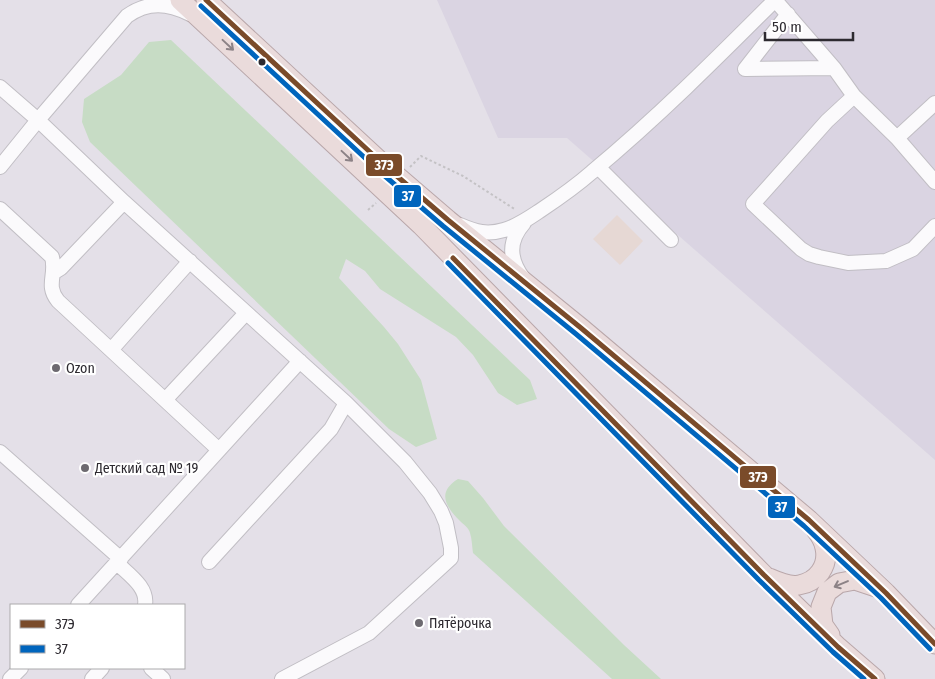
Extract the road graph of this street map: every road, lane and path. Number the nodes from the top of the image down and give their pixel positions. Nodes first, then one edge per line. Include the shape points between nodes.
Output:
1 (134, 0) edge
2 (180, 0) edge
3 (206, 0) edge
4 (220, 0) edge
5 (775, 0) edge
6 (788, 14) junction
7 (127, 16) junction
8 (202, 21) junction
9 (230, 23) junction
10 (834, 68) junction
11 (0, 87) edge
12 (854, 96) junction
13 (935, 103) edge
14 (38, 120) junction
15 (897, 138) junction
16 (0, 167) edge
17 (598, 167) junction
18 (408, 170) dead end
19 (935, 182) edge
20 (124, 202) junction
21 (376, 203) dead end
22 (0, 209) edge
23 (368, 210) dead end
24 (527, 219) junction
25 (448, 220) junction
26 (935, 226) edge
27 (672, 240) dead end
28 (190, 261) junction
29 (53, 273) junction
30 (527, 283) junction
31 (246, 313) junction
32 (111, 350) junction
33 (300, 361) junction
34 (165, 400) junction
35 (346, 403) junction
36 (219, 450) junction
37 (0, 452) edge
38 (809, 520) junction
39 (119, 561) junction
40 (209, 562) dead end
41 (764, 575) junction
42 (886, 593) junction
43 (79, 604) edge
44 (145, 604) edge
45 (935, 644) edge
46 (838, 647) junction
47 (20, 669) edge
48 (101, 669) edge
49 (152, 669) edge
50 (10, 679) edge
51 (92, 679) edge
52 (163, 679) edge
53 (282, 679) edge
54 (875, 679) edge

1 - 7 street
2 - 8 highway
3 - 9 highway
4 - 9 street
5 - 6 street
5 - 17 street via 691,84
6 - 10 street
6 - 10 street via 745,69
7 - 8 street via 137,9 158,5 180,9
7 - 14 street
8 -> 41 highway via 421,225
9 - 25 highway
10 - 12 street
11 - 14 street
12 - 15 street
12 - 26 street via 827,121 753,204 809,254 848,263 886,261 913,249
13 - 15 street
14 - 16 street
14 - 20 street
15 - 19 street
17 - 24 street via 570,191
17 - 27 street
18 - 24 path via 420,156 463,176
20 - 28 street
20 - 29 street
21 - 23 path
22 - 29 street via 49,253
24 - 25 street via 514,227 481,233
24 - 30 street via 517,230 512,249 518,271
25 - 30 highway
28 - 31 street
28 - 32 street
29 - 32 street via 51,289 54,296
30 - 38 highway
31 - 33 street
31 - 34 street
32 - 34 street
33 - 35 street
33 - 36 street
34 - 36 street
35 - 40 street via 331,428
35 - 53 street via 430,493 446,523 451,558 369,633
36 - 39 street
37 - 39 street
38 - 41 highway via 825,547 826,560 821,572 812,581 798,586 782,584
38 - 42 highway
39 - 43 street
39 - 44 street via 143,590
41 - 46 highway
42 - 45 highway
42 -> 46 highway via 855,580 839,583 827,592 821,607 823,625
46 - 54 highway
47 - 50 street
48 - 51 street
49 - 52 street

